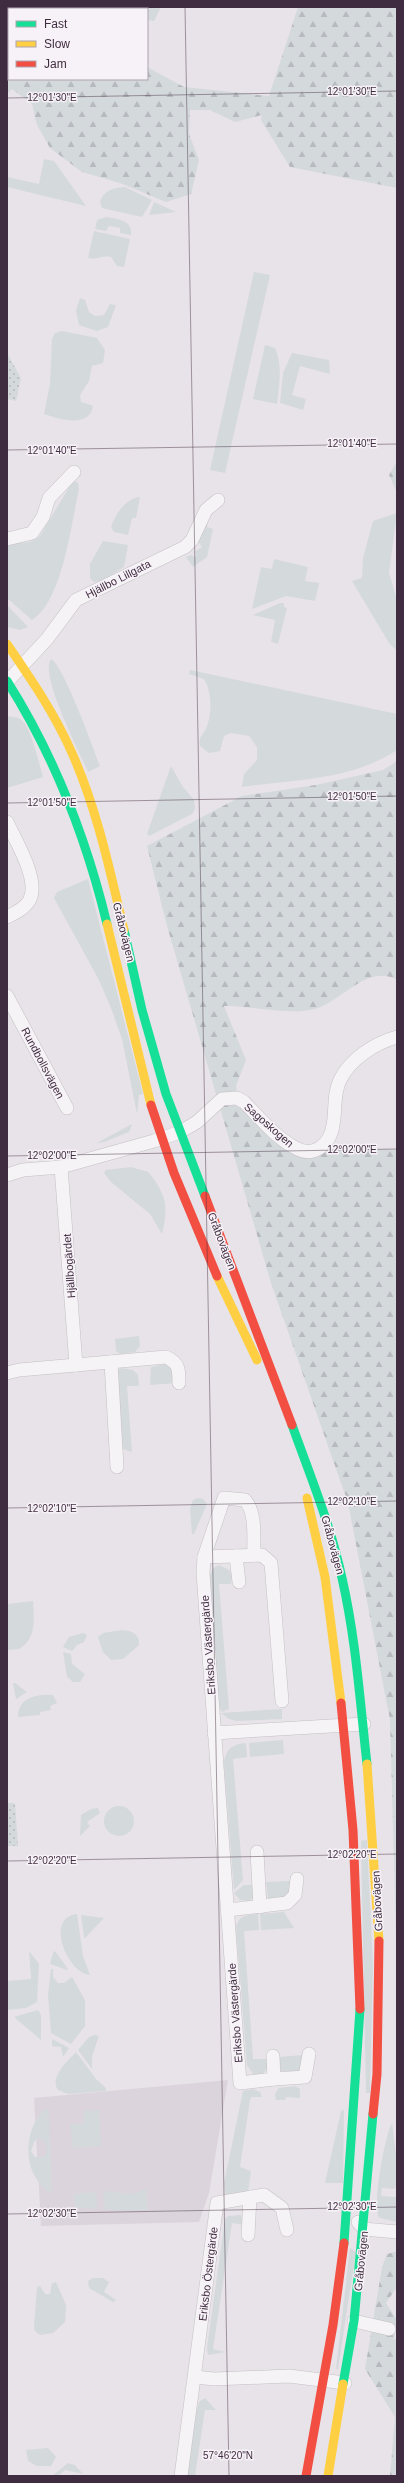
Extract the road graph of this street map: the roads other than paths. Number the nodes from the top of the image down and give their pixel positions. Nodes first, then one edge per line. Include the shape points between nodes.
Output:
1 (74, 472) dead end
2 (218, 500) dead end
3 (7, 538) edge
4 (7, 644) edge
5 (22, 665) junction
6 (7, 682) edge
7 (7, 822) edge
8 (7, 917) edge
9 (7, 996) edge
10 (397, 1037) edge
11 (67, 1108) dead end
12 (180, 1132) junction
13 (161, 1139) junction
14 (61, 1167) junction
15 (7, 1175) edge
16 (111, 1362) junction
17 (76, 1365) junction
18 (7, 1373) edge
19 (180, 1383) dead end
20 (117, 1467) dead end
21 (254, 1555) junction
22 (236, 1556) junction
23 (204, 1557) junction
24 (238, 1582) dead end
25 (282, 1701) dead end
26 (364, 1724) junction
27 (342, 1725) junction
28 (214, 1733) junction
29 (257, 1852) dead end
30 (297, 1880) dead end
31 (260, 1907) junction
32 (228, 1910) junction
33 (309, 2054) dead end
34 (273, 2056) dead end
35 (274, 2079) junction
36 (250, 2197) junction
37 (348, 2216) junction
38 (364, 2229) junction
39 (287, 2230) dead end
40 (397, 2232) edge
41 (248, 2235) dead end
42 (354, 2321) junction
43 (389, 2329) dead end
44 (195, 2377) junction
45 (324, 2381) junction
46 (345, 2383) junction
47 (180, 2476) edge
48 (306, 2476) edge
49 (328, 2476) edge

1 - 3 street via 49,498 43,516 32,533
2 - 5 street, Hjällbo Lillgata via 206,510 192,540 185,547 166,554 122,579 76,600 47,639
4 - 5 main road, Gråbovägen
5 - 6 street, Hjällbo Lillgata
5 - 12 main road, Gråbovägen via 48,705 72,753 87,792 112,881 142,1010
6 - 13 main road, Gråbovägen via 49,751 83,835 96,876
7 - 8 street via 27,866 32,891 30,900 23,908
9 - 11 street, Rundbollsvägen
10 - 12 street, Sagoskogen via 354,1061 346,1071 337,1088 330,1137 319,1149 308,1152 293,1147 238,1098 222,1099 197,1122
12 - 13 street
12 - 26 main road, Gråbovägen via 297,1436 332,1537 357,1658
13 - 14 street
13 - 27 main road, Gråbovägen via 191,1218 262,1370 296,1457 325,1577
14 - 15 street via 23,1170
14 - 17 street, Hjällbogärdet
16 - 17 street
16 - 19 street via 166,1357 175,1361
16 - 20 street
17 - 18 street
21 - 22 street
21 - 23 street, Eriksbo Västergärde via 250,1506 245,1500 224,1498
21 - 25 street via 262,1556 271,1563
22 - 23 street
22 - 24 street
23 - 28 street, Eriksbo Västergärde
26 - 27 street
26 - 38 main road, Gråbovägen via 371,1795 378,1938 377,2074
27 - 28 street
27 - 37 main road, Gråbovägen via 353,1830 360,2022
28 - 32 street, Eriksbo Västergärde
29 - 31 street
30 - 31 street via 295,1896 287,1903
31 - 32 street
32 - 35 street, Eriksbo Västergärde via 240,2083
33 - 35 street, Eriksbo Västergärde via 305,2077
34 - 35 street
36 - 39 street, Eriksbo Östergärde via 264,2195 282,2208
36 - 41 street
36 - 44 street, Eriksbo Östergärde via 217,2203
37 - 38 street
37 - 45 main road, Gråbovägen
38 - 40 street
38 - 42 main road, Gråbovägen
42 - 43 street
42 - 46 main road, Gråbovägen
44 - 45 street via 214,2379 290,2376
44 - 47 street, Eriksbo Östergärde
45 - 46 street
45 - 48 main road, Gråbovägen
46 - 49 main road, Gråbovägen

